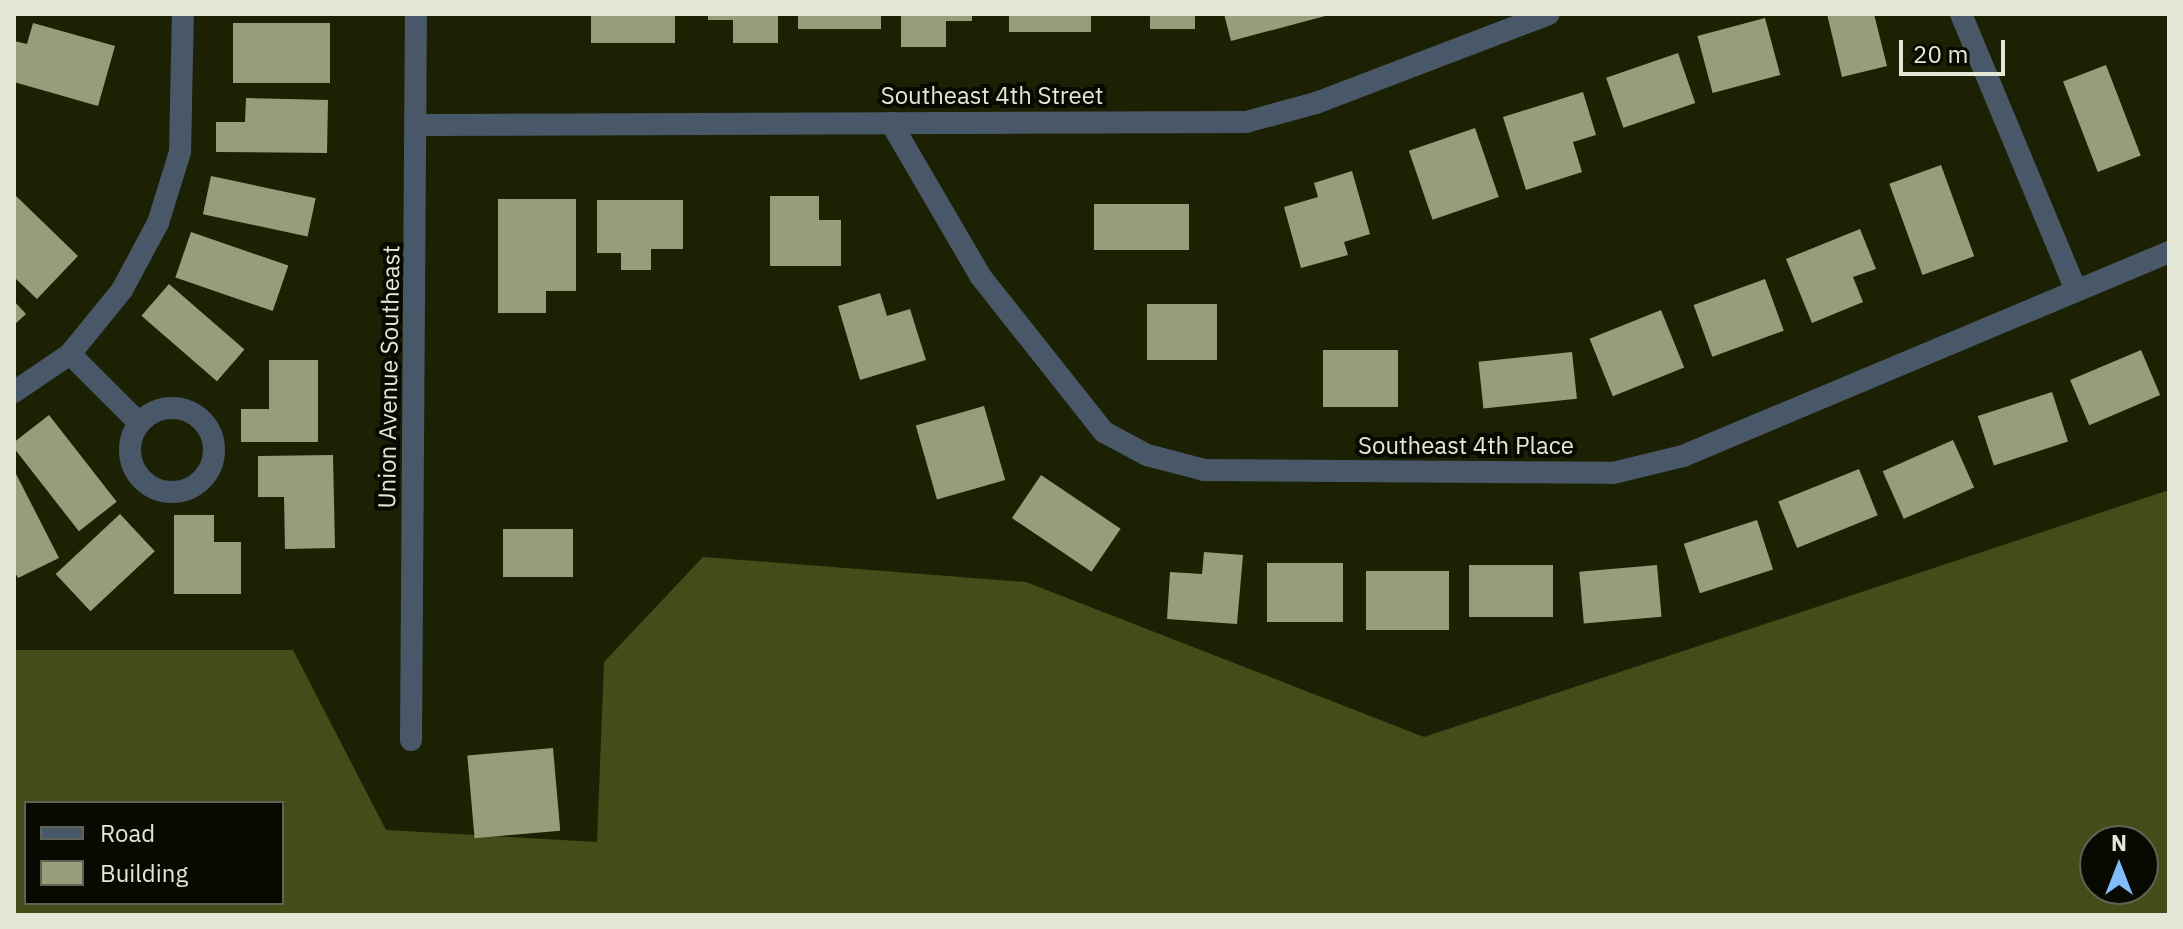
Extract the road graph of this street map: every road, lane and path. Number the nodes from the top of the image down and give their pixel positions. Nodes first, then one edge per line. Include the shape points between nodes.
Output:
1 (183, 14) edge
2 (416, 14) edge
3 (1549, 14) edge
4 (1961, 14) edge
5 (891, 123) junction
6 (417, 125) junction
7 (2169, 252) edge
8 (2076, 290) junction
9 (70, 354) junction
10 (14, 392) edge
11 (139, 423) dead end
12 (411, 740) dead end

1 - 9 street via 180,152 158,223 122,290
2 - 6 street, Union Avenue Southeast
3 - 5 street, Southeast 4th Street via 1316,103 1246,122
4 - 8 street
5 - 6 street, Southeast 4th Street
5 - 8 street, Southeast 4th Place via 981,277 1104,432 1147,455 1204,470 1613,473 1683,456
6 - 12 street, Union Avenue Southeast
7 - 8 street, Southeast 4th Place
9 - 10 street
9 - 11 street

